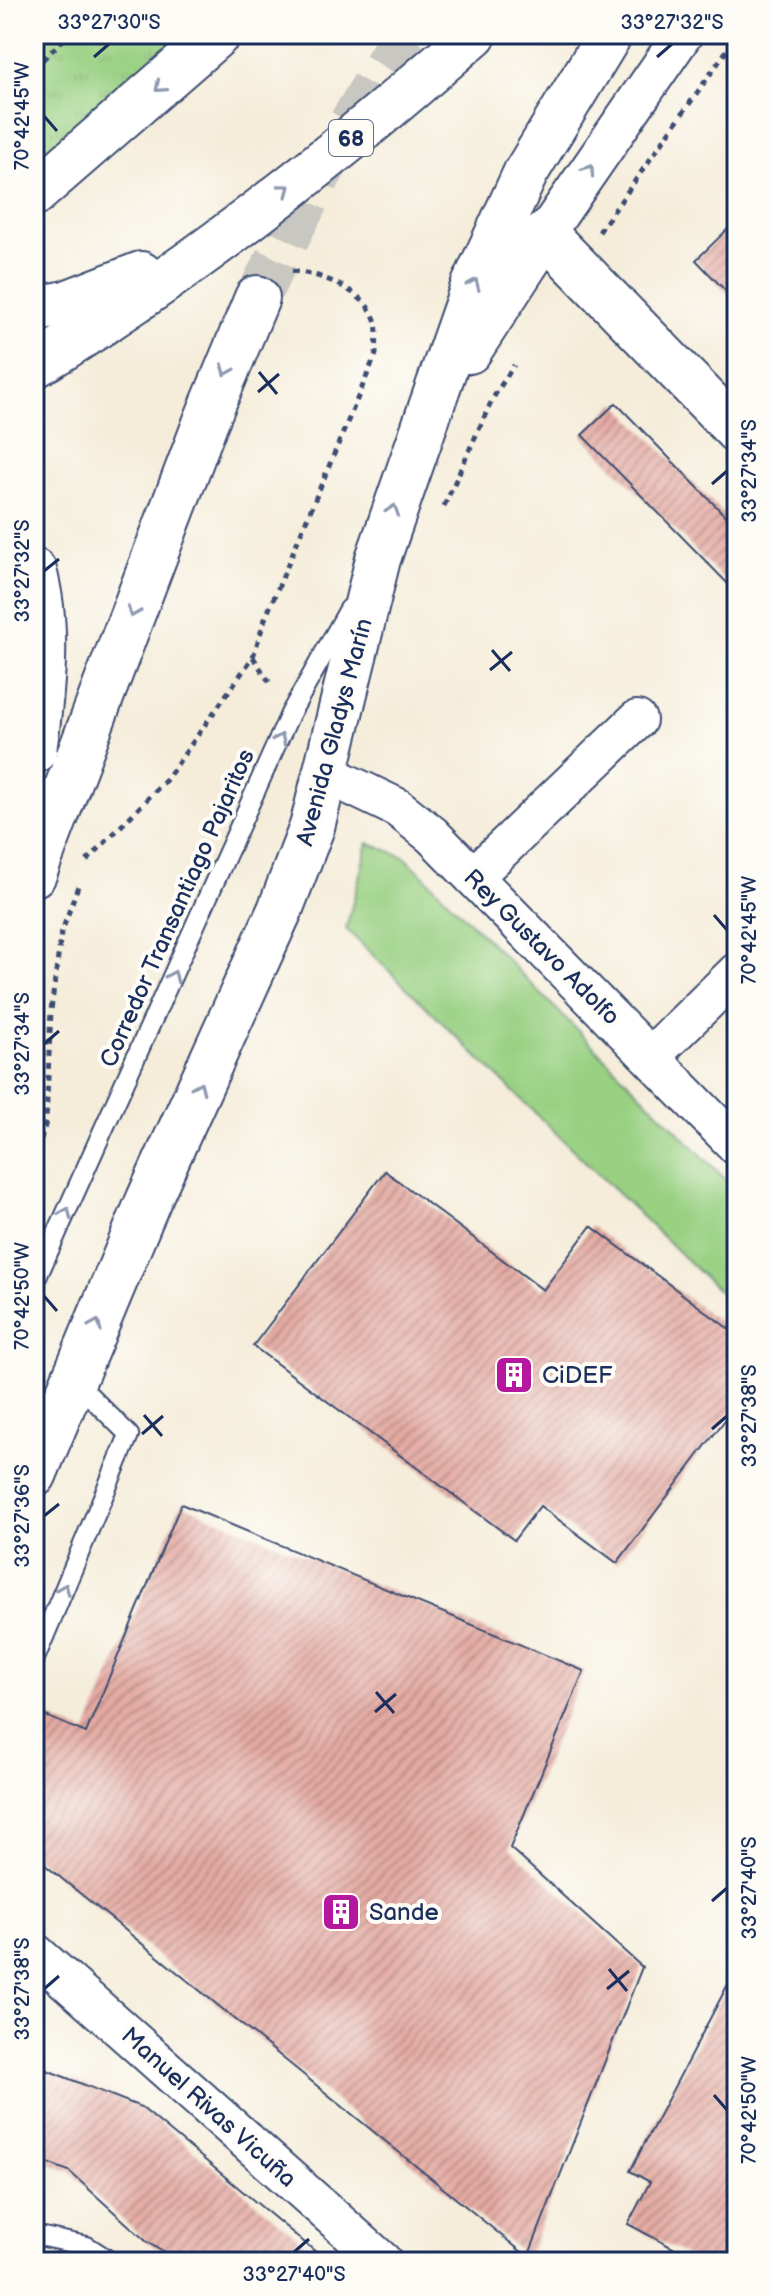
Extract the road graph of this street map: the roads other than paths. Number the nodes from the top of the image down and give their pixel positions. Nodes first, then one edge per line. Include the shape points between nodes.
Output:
1 (218, 34) edge
2 (474, 34) edge
3 (610, 34) edge
4 (683, 34) edge
5 (34, 194) edge
6 (545, 234) junction
7 (223, 236) junction
8 (257, 298) tunnel mouth
9 (34, 310) edge
10 (34, 366) edge
11 (737, 431) edge
12 (409, 462) junction
13 (378, 559) junction
14 (34, 571) edge
15 (38, 633) edge
16 (637, 720) dead end
17 (34, 751) edge
18 (327, 774) junction
19 (34, 874) edge
20 (473, 877) junction
21 (737, 972) edge
22 (650, 1057) junction
23 (737, 1146) edge
24 (34, 1284) edge
25 (73, 1379) junction
26 (34, 1475) edge
27 (34, 1661) edge
28 (34, 1952) edge
29 (34, 2235) edge
30 (112, 2262) edge
31 (383, 2262) edge

1 -> 5 main road
7 -> 2 main road, 68
12 -> 3 main road, Avenida Gladys Marín via 501,225 526,172
6 -> 4 street
6 - 11 main road
6 - 12 main road via 483,327
7 - 9 main road via 129,280
7 - 10 main road, 68
8 -> 19 main road
13 -> 12 main road, Avenida Gladys Marín
13 - 18 main road, Avenida Gladys Marín
24 -> 13 lane, Corredor Transantiago Pajaritos via 290,714
14 - 15 main road
15 - 17 main road
16 - 20 street
18 - 20 street, Rey Gustavo Adolfo via 412,818
25 -> 18 main road, Avenida Gladys Marín via 280,910
20 - 22 street, Rey Gustavo Adolfo
21 - 22 street
22 - 23 street, Rey Gustavo Adolfo
25 - 26 main road, Avenida Gladys Marín
27 -> 25 lane via 129,1435
28 - 31 street, Manuel Rivas Vicuña
29 - 30 lane via 87,2246

